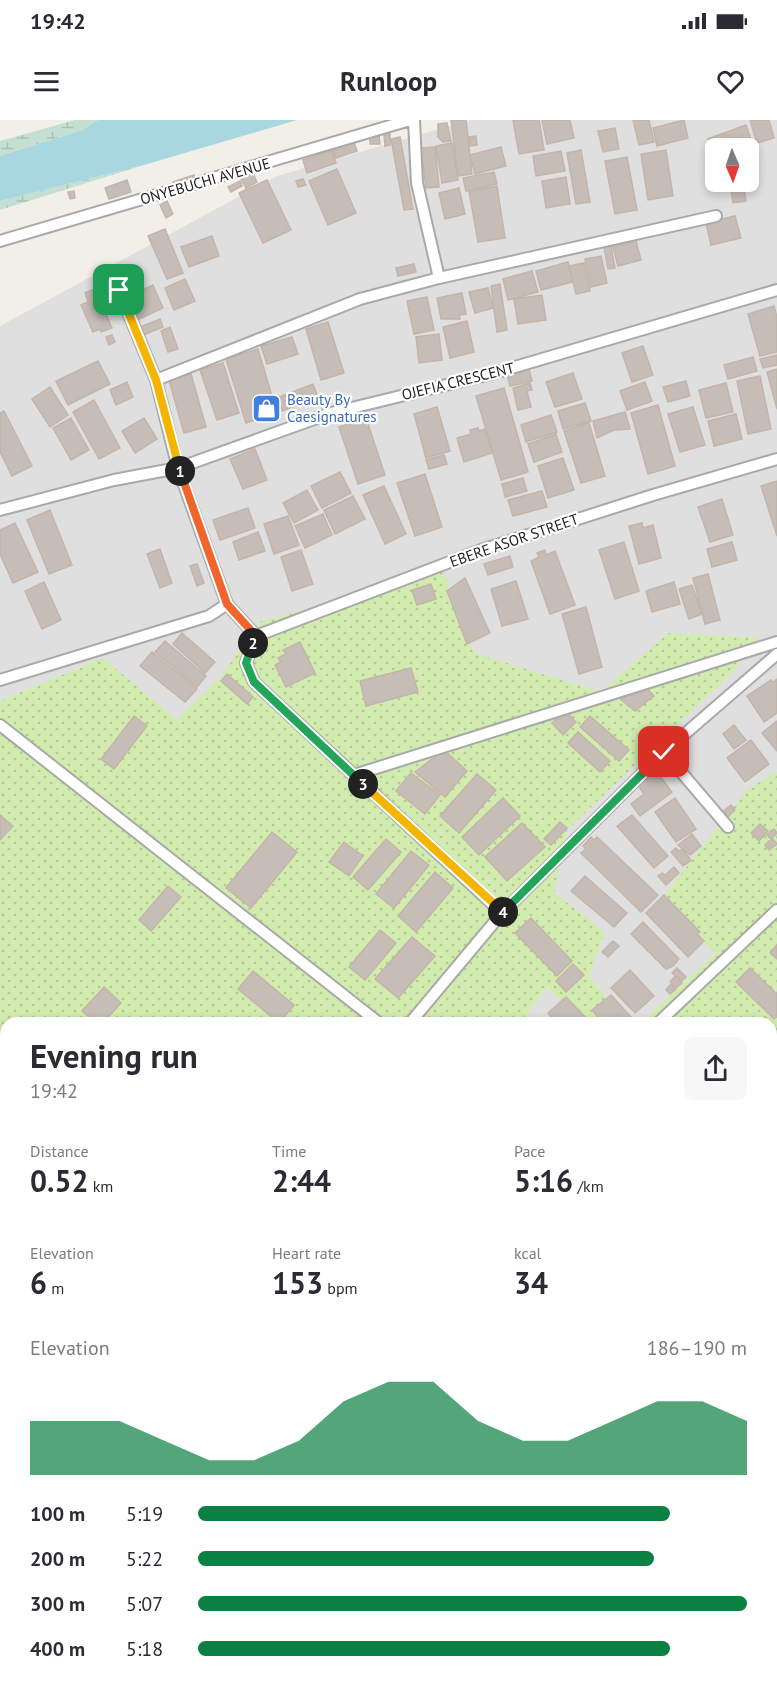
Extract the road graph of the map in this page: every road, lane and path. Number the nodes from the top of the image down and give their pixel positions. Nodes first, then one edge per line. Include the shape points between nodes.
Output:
1 (412, 120) edge
2 (716, 216) dead end
3 (0, 241) edge
4 (439, 278) junction
5 (119, 290) dead end
6 (777, 290) edge
7 (156, 380) junction
8 (777, 459) edge
9 (178, 468) junction
10 (0, 510) edge
11 (227, 604) junction
12 (256, 636) junction
13 (777, 642) edge
14 (777, 654) edge
15 (0, 680) edge
16 (0, 725) edge
17 (664, 752) junction
18 (354, 775) junction
19 (728, 827) dead end
20 (777, 910) edge
21 (502, 913) junction
22 (371, 1017) edge
23 (415, 1017) edge
24 (664, 1017) edge

1 - 3 street, ONYEBUCHI AVENUE
1 - 4 street via 417,183
2 - 4 street
4 - 7 street via 360,299
5 - 7 street
6 - 9 street, OJEFIA CRESCENT via 491,374 331,413
7 - 9 street
8 - 12 street, EBERE ASOR STREET via 481,550
9 - 10 street, OJEFIA CRESCENT via 114,480
9 - 11 street
11 - 12 street
11 - 15 street via 209,616
12 - 18 street via 246,663 254,682
13 - 18 street
14 - 17 street
16 - 22 street
17 - 19 street
17 - 21 street
18 - 21 street
20 - 24 street
21 - 23 street

